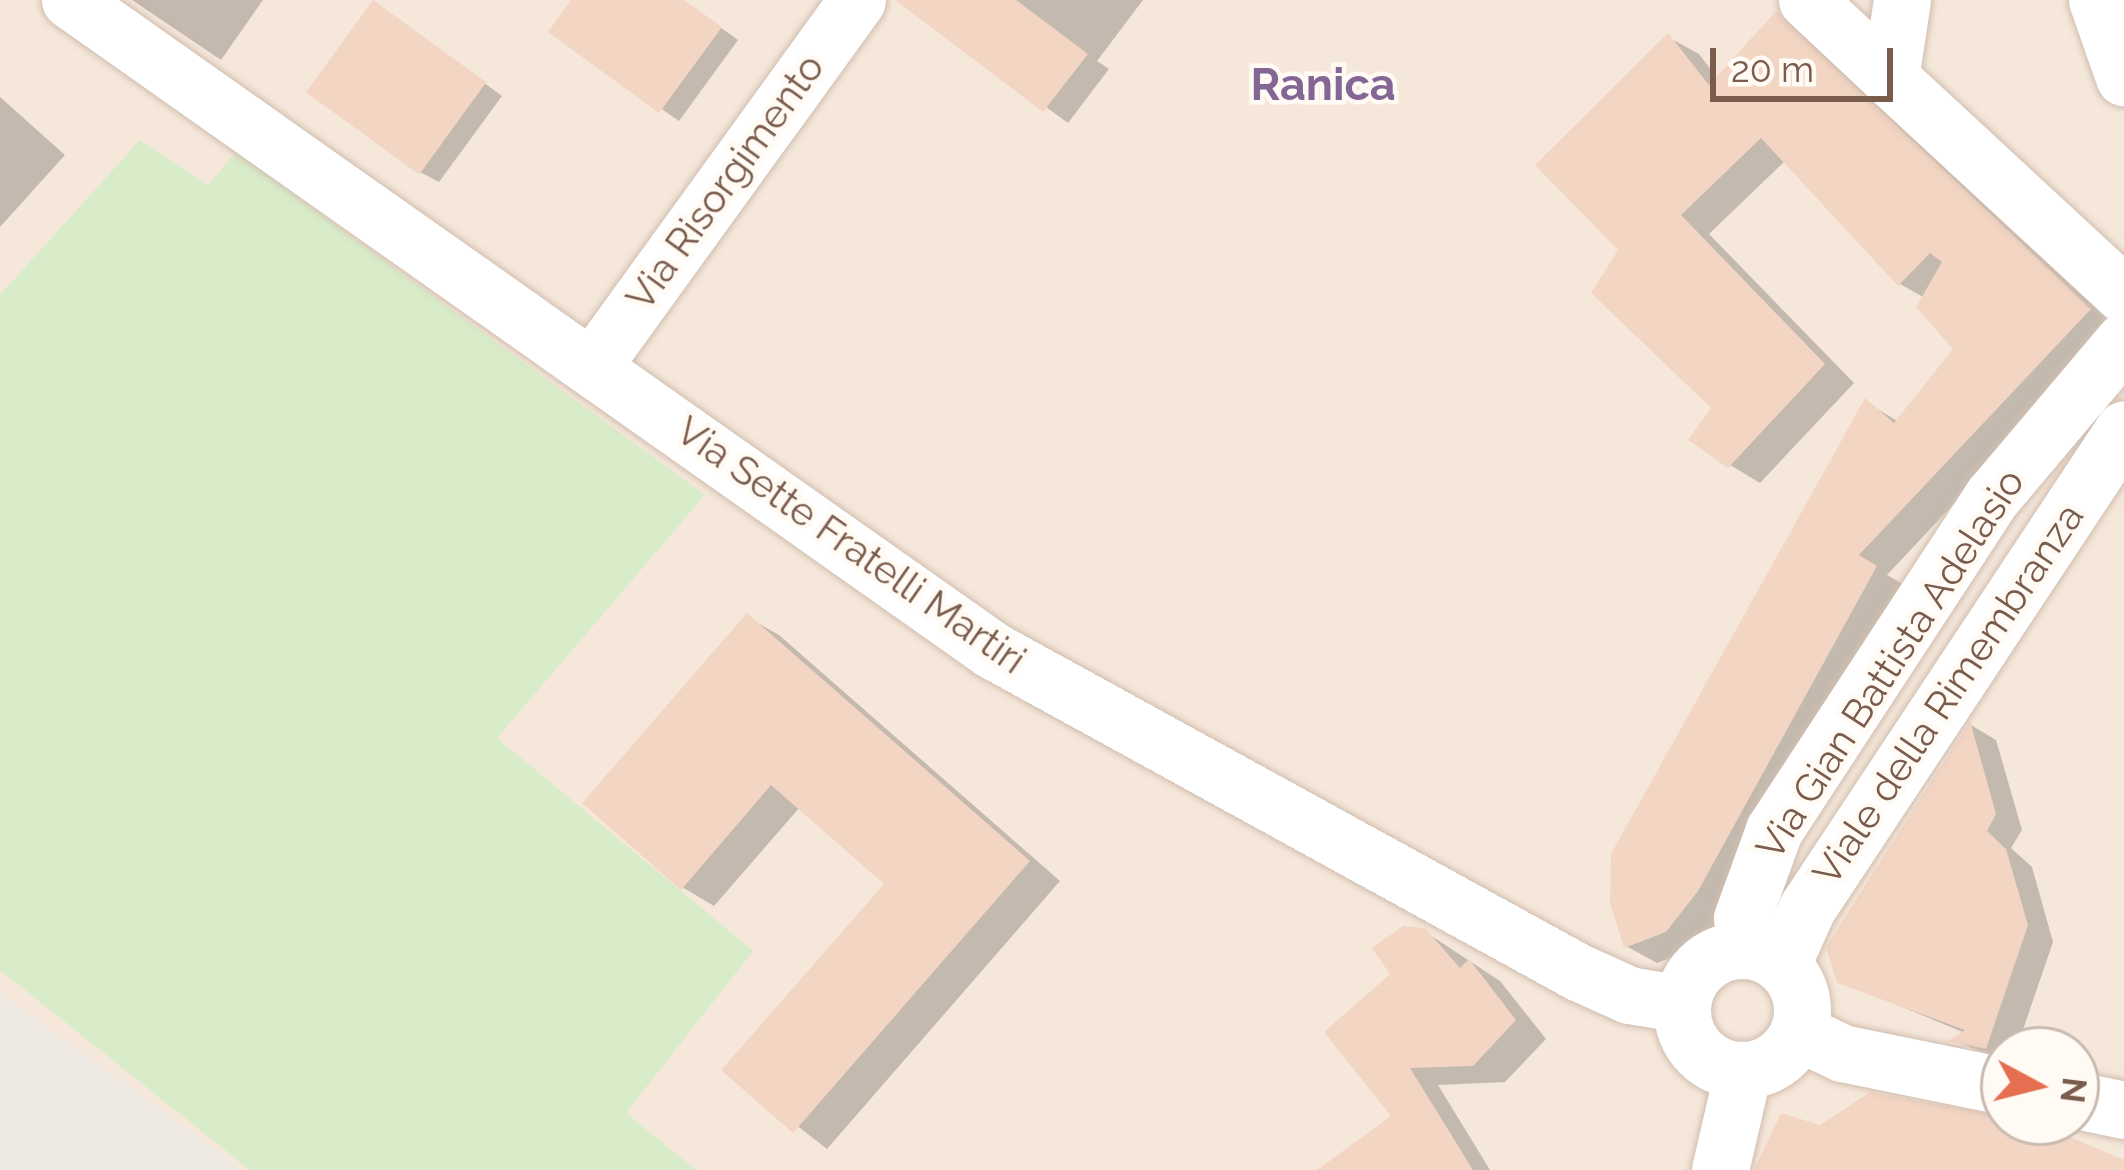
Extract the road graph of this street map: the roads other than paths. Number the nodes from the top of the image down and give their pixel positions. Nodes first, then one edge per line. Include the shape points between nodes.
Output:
1 (70, 0) edge
2 (857, 0) edge
3 (1807, 0) edge
4 (2085, 5) edge
5 (1904, 7) edge
6 (2124, 76) edge
7 (1890, 78) junction
8 (2124, 295) edge
9 (2124, 341) edge
10 (593, 365) junction
11 (2124, 429) edge
12 (1764, 957) junction
13 (1682, 1004) junction
14 (1798, 1032) junction
15 (1743, 1070) junction
16 (1980, 1081) edge
17 (1720, 1170) edge

1 - 10 street, Via Sette Fratelli Martiri
2 - 10 street, Via Risorgimento
3 - 7 street
4 - 6 street
5 - 7 street
7 - 8 street
9 - 12 street, Via Gian Battista Adelasio via 1992,497 1774,830 1742,918
10 - 13 street, Via Sette Fratelli Martiri via 992,650 1578,972 1629,995
11 - 12 street, Viale della Rimembranza via 1807,908
12 - 13 street via 1702,963
12 - 14 street via 1797,983
13 - 15 street via 1698,1051
14 - 15 street via 1766,1065
14 - 16 street via 1842,1053
15 - 17 street

